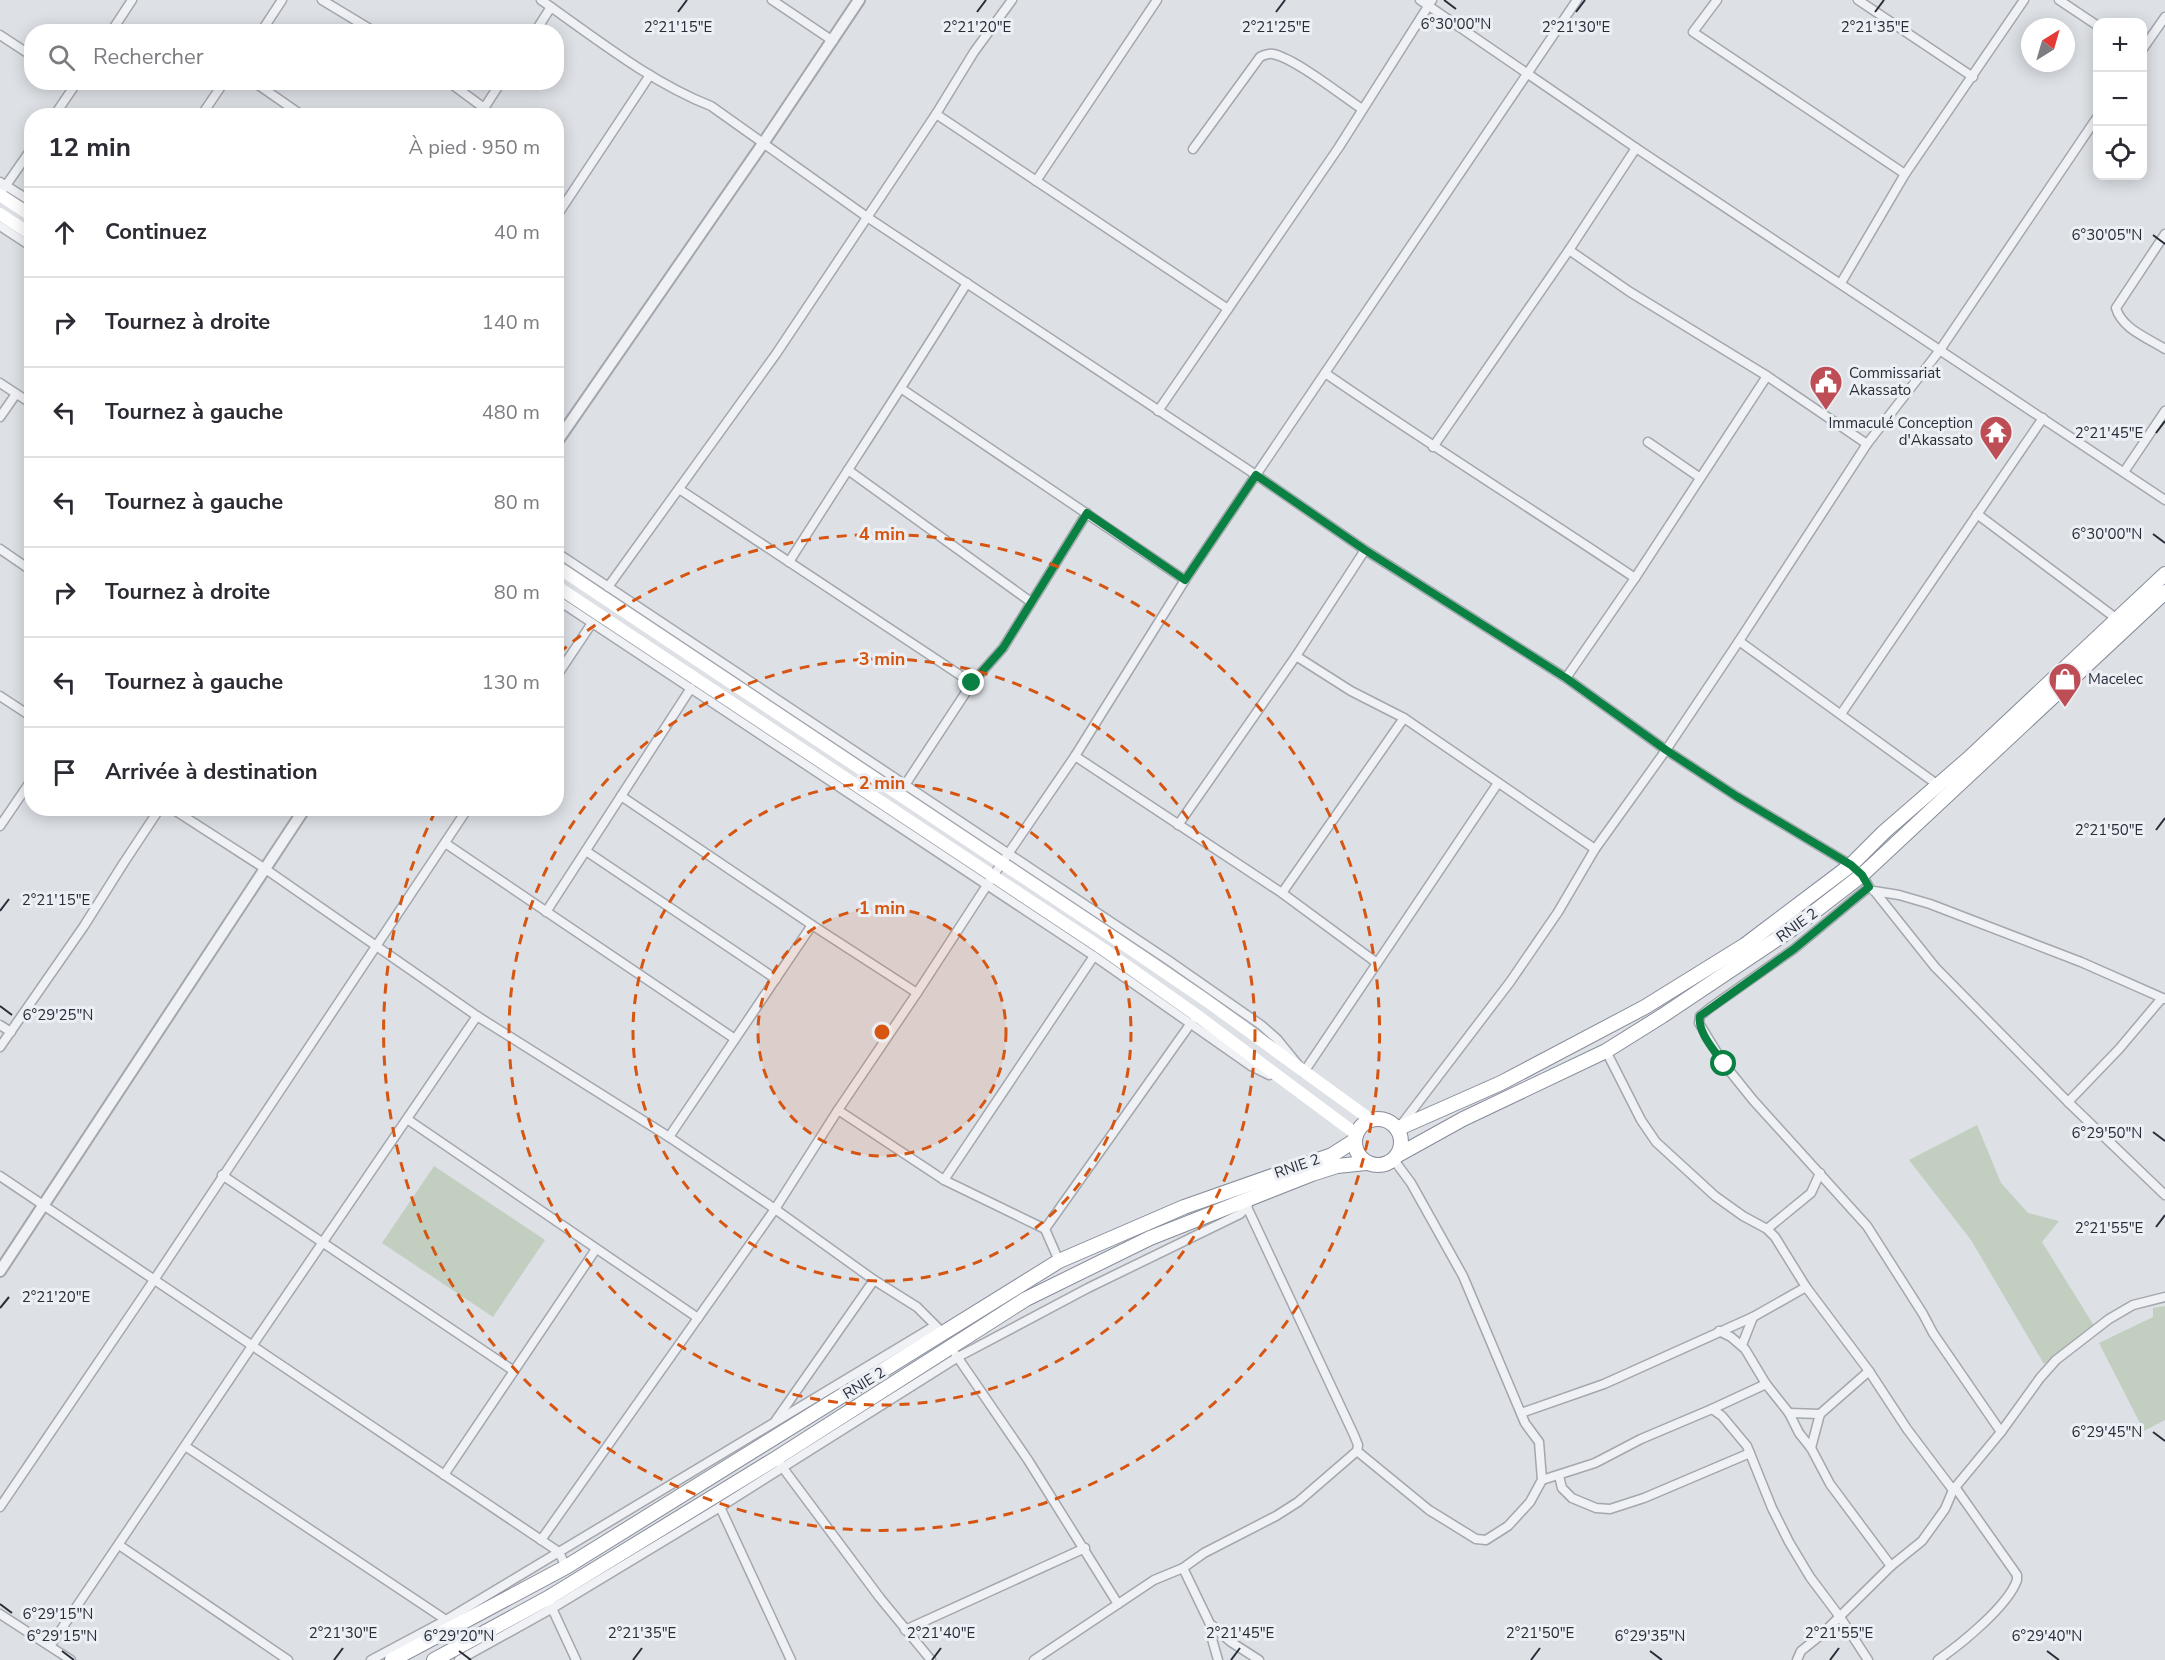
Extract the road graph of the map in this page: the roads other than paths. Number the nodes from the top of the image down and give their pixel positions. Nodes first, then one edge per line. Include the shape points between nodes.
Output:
1 (132, 0) edge
2 (282, 0) edge
3 (322, 0) edge
4 (541, 0) edge
5 (772, 0) edge
6 (859, 0) edge
7 (1012, 0) edge
8 (1157, 0) edge
9 (1420, 0) edge
10 (1576, 0) edge
11 (1717, 0) edge
12 (1858, 0) edge
13 (2024, 0) edge
14 (2059, 0) edge
15 (1430, 3) edge
16 (551, 7) junction
17 (2165, 17) edge
18 (2093, 23) edge
19 (116, 24) edge
20 (266, 24) edge
21 (362, 24) edge
22 (540, 24) edge
23 (0, 35) edge
24 (832, 41) junction
25 (2147, 43) edge
26 (24, 51) edge
27 (1527, 73) junction
28 (650, 75) junction
29 (1973, 77) junction
30 (70, 90) edge
31 (219, 90) edge
32 (266, 90) edge
33 (458, 90) edge
34 (496, 90) edge
35 (59, 108) edge
36 (206, 108) edge
37 (291, 108) edge
38 (477, 108) edge
39 (484, 108) edge
40 (1362, 108) junction
41 (936, 114) junction
42 (2093, 122) edge
43 (764, 142) junction
44 (1636, 148) junction
45 (1193, 149) dead end
46 (24, 159) edge
47 (1905, 174) junction
48 (1036, 181) junction
49 (2, 189) edge
50 (24, 199) edge
51 (564, 205) edge
52 (24, 209) edge
53 (0, 214) edge
54 (867, 217) junction
55 (0, 226) edge
56 (24, 230) edge
57 (2165, 234) edge
58 (24, 242) edge
59 (1569, 250) junction
60 (968, 283) junction
61 (1841, 283) junction
62 (1228, 309) junction
63 (2165, 349) edge
64 (1940, 350) junction
65 (1325, 373) junction
66 (1767, 376) junction
67 (0, 383) edge
68 (902, 389) junction
69 (16, 394) junction
70 (24, 399) edge
71 (1158, 411) junction
72 (2165, 411) edge
73 (0, 417) edge
74 (2043, 418) junction
75 (564, 431) edge
76 (1648, 442) dead end
77 (1867, 444) junction
78 (1433, 447) junction
79 (848, 470) junction
80 (2124, 472) junction
81 (1256, 475) junction
82 (1699, 477) junction
83 (679, 489) junction
84 (2165, 500) edge
85 (1087, 513) junction
86 (1977, 514) junction
87 (0, 549) edge
88 (1365, 550) junction
89 (564, 557) edge
90 (789, 562) junction
91 (24, 566) edge
92 (564, 571) edge
93 (2165, 574) edge
94 (1635, 578) junction
95 (1185, 580) junction
96 (608, 587) junction
97 (564, 591) edge
98 (2165, 592) edge
99 (1031, 602) junction
100 (564, 604) edge
101 (2117, 619) junction
102 (592, 623) junction
103 (1739, 641) junction
104 (1296, 656) junction
105 (564, 665) edge
106 (1566, 678) junction
107 (972, 683) junction
108 (691, 688) junction
109 (0, 696) edge
110 (24, 712) edge
111 (1841, 714) junction
112 (1404, 718) junction
113 (1666, 750) junction
114 (1075, 756) junction
115 (1498, 783) junction
116 (1938, 784) junction
117 (902, 789) junction
118 (24, 792) edge
119 (621, 796) junction
120 (155, 816) edge
121 (183, 816) edge
122 (300, 816) edge
123 (463, 816) edge
124 (1178, 825) junction
125 (0, 826) edge
126 (445, 843) junction
127 (1595, 849) junction
128 (586, 851) junction
129 (1005, 858) junction
130 (1851, 865) junction
131 (264, 868) junction
132 (990, 880) junction
133 (1869, 885) junction
134 (1282, 893) junction
135 (546, 912) junction
136 (812, 925) junction
137 (376, 946) junction
138 (1094, 956) junction
139 (1377, 963) junction
140 (776, 979) junction
141 (917, 993) junction
142 (2164, 998) edge
143 (477, 1016) junction
144 (1191, 1023) junction
145 (0, 1025) edge
146 (10, 1032) junction
147 (735, 1040) junction
148 (0, 1047) edge
149 (1606, 1051) junction
150 (1304, 1072) junction
151 (1293, 1087) junction
152 (2068, 1102) junction
153 (838, 1110) junction
154 (407, 1119) junction
155 (1371, 1120) junction
156 (1397, 1129) junction
157 (669, 1137) junction
158 (1355, 1137) junction
159 (1396, 1157) junction
160 (1366, 1163) junction
161 (1820, 1173) junction
162 (222, 1175) junction
163 (0, 1176) edge
164 (944, 1180) junction
165 (2165, 1195) edge
166 (1248, 1203) junction
167 (44, 1205) junction
168 (775, 1209) junction
169 (1045, 1229) junction
170 (1767, 1229) junction
171 (322, 1243) junction
172 (596, 1249) junction
173 (1059, 1261) junction
174 (0, 1271) edge
175 (154, 1280) junction
176 (874, 1280) junction
177 (1806, 1287) junction
178 (2165, 1297) edge
179 (1753, 1317) junction
180 (698, 1318) junction
181 (940, 1331) junction
182 (1719, 1331) junction
183 (1742, 1345) junction
184 (252, 1346) junction
185 (954, 1352) junction
186 (514, 1371) junction
187 (1869, 1371) junction
188 (1766, 1384) junction
189 (1712, 1409) junction
190 (1521, 1413) junction
191 (1789, 1413) junction
192 (1821, 1414) junction
193 (773, 1425) junction
194 (2001, 1432) junction
195 (185, 1446) junction
196 (1811, 1448) junction
197 (1357, 1451) junction
198 (1750, 1453) junction
199 (779, 1463) junction
200 (444, 1475) junction
201 (1559, 1476) junction
202 (1542, 1480) junction
203 (1954, 1489) junction
204 (0, 1507) edge
205 (720, 1507) junction
206 (541, 1540) junction
207 (119, 1545) junction
208 (1084, 1548) junction
209 (559, 1552) junction
210 (1892, 1566) junction
211 (566, 1567) junction
212 (1183, 1568) junction
213 (549, 1604) junction
214 (1118, 1604) junction
215 (0, 1614) edge
216 (1840, 1617) junction
217 (446, 1620) junction
218 (1213, 1626) junction
219 (905, 1630) junction
220 (50, 1646) junction
221 (71, 1660) edge
222 (288, 1660) edge
223 (371, 1660) edge
224 (392, 1660) edge
225 (434, 1660) edge
226 (459, 1660) edge
227 (576, 1660) edge
228 (791, 1660) edge
229 (931, 1660) edge
230 (1034, 1660) edge
231 (1218, 1660) edge
232 (1260, 1660) edge
233 (1797, 1660) edge
234 (1868, 1660) edge
235 (1938, 1660) edge

1 - 19 street
2 - 20 street
3 - 21 street
4 - 16 street
5 - 24 street
6 - 24 street
7 - 41 street
8 - 48 street
9 - 15 street
10 - 27 street
11 - 47 street via 1693,32
12 - 29 street
13 - 29 street
14 - 18 street
15 - 27 street
15 - 40 street
16 - 22 street
16 - 28 street
17 - 25 street
23 - 26 street
24 - 43 street
27 - 44 street
27 - 65 street
28 - 43 street via 711,106
28 - 51 street
29 - 47 street
30 - 35 street
31 - 36 street
32 - 37 street
33 - 38 street
34 - 39 street
40 - 45 street via 1287,60 1266,54
40 - 62 street
41 - 48 street
41 - 54 street
42 - 64 street
43 - 54 street
43 - 75 street
44 - 59 street
44 - 61 street
46 - 49 street
47 - 61 street
48 - 62 street
49 - 50 street
49 - 52 main road
53 - 56 main road
54 - 60 street
54 - 83 street via 776,354
55 - 58 street
57 - 63 street via 2116,308 2125,325
59 - 66 street
59 - 78 street
60 - 68 street
60 - 71 street
61 - 64 street
62 - 71 street
64 - 74 street
64 - 77 street
65 - 78 street
65 - 81 street
66 - 77 street
66 - 82 street
67 - 69 street
68 - 79 street
68 - 85 street
69 - 70 street
69 - 73 street
71 - 81 street
72 - 80 street
74 - 80 street
74 - 86 street
76 - 82 street
77 - 103 street
78 - 94 street
79 - 90 street
79 - 99 street
80 - 84 street
81 - 88 street
81 - 95 street
82 - 94 street
83 - 90 street
83 - 96 street
85 - 95 street
85 - 99 street
86 - 101 street
86 - 111 street
87 - 91 street
88 - 104 street
88 - 106 street
89 - 96 street
90 - 107 street
92 - 117 main road
93 - 101 highway, RNIE 2 / RNIE 2
94 - 106 street
95 - 114 street
96 - 117 street
97 - 132 main road
98 - 133 highway, RNIE 2 / RNIE 2
99 - 107 street via 1003,648
100 - 102 street
101 - 116 highway, RNIE 2 / RNIE 2
102 - 105 street
102 - 108 street
103 - 111 street
103 - 113 street
104 - 112 street
104 - 124 street
106 - 113 street
107 - 117 street
108 - 119 street
108 - 132 street
109 - 110 street
111 - 116 street
112 - 115 street
112 - 134 street
113 - 127 street
113 - 130 street
114 - 124 street
114 - 129 street
115 - 127 street
115 - 139 street
116 - 130 highway, RNIE 2 / RNIE 2
117 - 129 main road
118 - 125 street
119 - 128 street
119 - 136 street
120 - 146 street
121 - 131 street
122 - 131 street
123 - 126 street
124 - 134 street
126 - 135 street
126 - 137 street
127 - 156 street via 1510,982
128 - 135 street
128 - 140 street
129 - 132 street
129 - 150 main road
130 - 133 street
130 - 156 highway, RNIE 2 / RNIE 2 via 1744,945 1645,1007 1501,1083
131 - 137 street
131 - 167 street
132 - 138 street
132 - 141 street
132 - 151 main road via 1103,949
133 - 142 street via 1930,904
133 - 149 highway, RNIE 2 / RNIE 2
133 - 152 street via 1935,967
133 - 161 street via 1794,949 1700,1016 1699,1023 1724,1064
134 - 139 street
135 - 147 street
136 - 140 street
136 - 141 street
137 - 143 street
137 - 162 street
138 - 144 street
138 - 164 street
139 - 150 street
140 - 147 street
141 - 153 street
142 - 152 street
143 - 154 street
143 - 157 street
144 - 151 street via 1251,1066
144 - 169 street
145 - 146 street
146 - 148 street
147 - 157 street
149 - 159 highway, RNIE 2 / RNIE 2 via 1480,1111
149 - 170 street via 1656,1143 1715,1196
150 - 155 main road
151 - 158 main road
152 - 165 street
153 - 164 street
153 - 168 street
154 - 171 street
154 - 172 street
155 - 156 highway via 1386,1120
155 - 158 highway, RNIE 2 / RNIE 2 via 1359,1128
156 - 159 highway via 1401,1146
157 - 168 street
158 - 160 highway via 1357,1153
158 - 173 highway, RNIE 2 / RNIE 2 via 1332,1155 1184,1207
159 - 160 highway, RNIE 2 / RNIE 2 via 1385,1165
159 - 190 street via 1463,1276
160 - 166 highway, RNIE 2 / RNIE 2 via 1336,1166
161 - 170 street via 1811,1193
161 - 194 street via 1878,1242 1932,1333
162 - 171 street
162 - 175 street
163 - 167 street
164 - 169 street
166 - 185 street via 1240,1214
166 - 185 highway, RNIE 2 / RNIE 2 via 1150,1238 1073,1274 1026,1299
166 - 197 street via 1354,1435
167 - 174 street
167 - 175 street
168 - 176 street
168 - 180 street
169 - 173 street
170 - 177 street
171 - 184 street
171 - 186 street
172 - 180 street
172 - 186 street
173 - 181 highway, RNIE 2 / RNIE 2
175 - 184 street
175 - 204 street
176 - 181 street via 917,1307
176 - 193 street
177 - 179 street
177 - 187 street
178 - 194 street via 2133,1305 2056,1360
179 - 182 street
179 - 183 street
180 - 206 street
181 - 193 street via 933,1327
181 - 211 highway, RNIE 2 / RNIE 2
182 - 183 street
182 - 190 street via 1604,1384
183 - 188 street
184 - 195 street
184 - 200 street
185 - 199 highway, RNIE 2 / RNIE 2
185 - 208 street
186 - 200 street
187 - 192 street
187 - 203 street via 1907,1429
188 - 189 street
188 - 191 street
189 - 198 street via 1737,1432
189 - 201 street
190 - 202 street via 1539,1442
191 - 192 street
191 - 196 street
192 - 196 street
193 - 209 street
194 - 203 street
195 - 207 street
195 - 217 street
196 - 210 street via 1830,1484
197 - 202 street via 1429,1510 1476,1539 1486,1539 1508,1527 1530,1502
197 - 212 street via 1298,1502
198 - 201 street via 1610,1509 1572,1498 1562,1488
198 - 216 street via 1789,1542
199 - 205 street
199 - 213 highway, RNIE 2 / RNIE 2
199 - 219 street
200 - 206 street
201 - 202 street
203 - 210 street via 1933,1528
203 - 235 street via 1996,1544 2017,1580 2002,1603 1974,1632
205 - 213 street
205 - 228 street
206 - 209 street
207 - 220 street
207 - 222 street
208 - 214 street
208 - 219 street
209 - 211 street
209 - 217 street
210 - 216 street
211 - 224 highway, RNIE 2 / RNIE 2
212 - 214 street via 1154,1580
212 - 218 street
213 - 225 highway, RNIE 2 / RNIE 2
213 - 226 street
213 - 227 street
214 - 230 street
215 - 220 street
216 - 233 street
216 - 234 street
217 - 223 street
218 - 231 street
218 - 232 street
219 - 229 street
220 - 221 street

